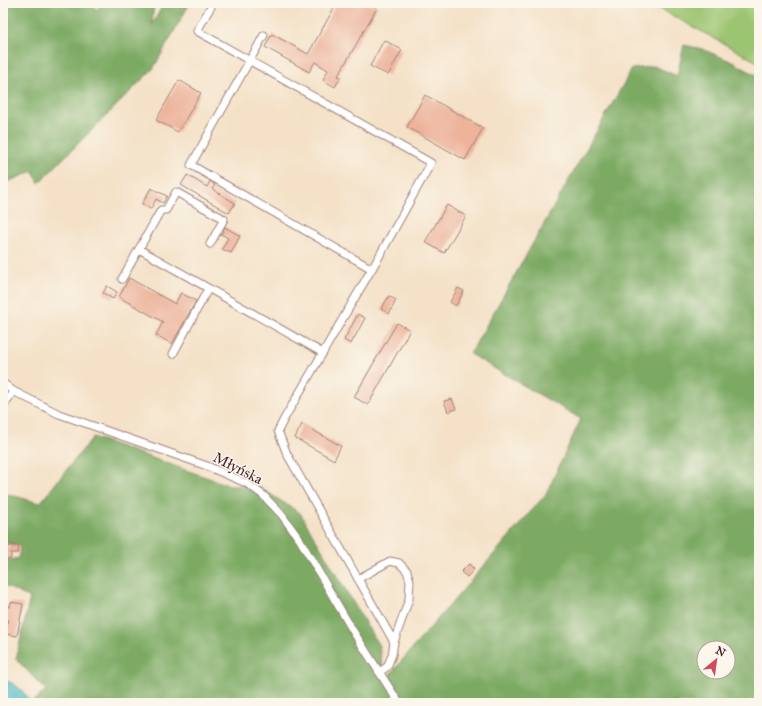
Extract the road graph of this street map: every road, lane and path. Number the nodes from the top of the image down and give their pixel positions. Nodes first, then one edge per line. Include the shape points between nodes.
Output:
1 (213, 3) edge
2 (264, 35) dead end
3 (250, 61) junction
4 (210, 244) dead end
5 (139, 250) junction
6 (372, 269) junction
7 (122, 279) dead end
8 (208, 289) junction
9 (323, 353) junction
10 (173, 354) dead end
11 (3, 383) edge
12 (14, 391) junction
13 (3, 407) edge
14 (358, 579) junction
15 (394, 642) junction
16 (379, 672) junction
17 (399, 703) edge

1 - 3 street via 197,31
2 - 3 street
3 - 6 street via 191,165
3 - 6 street via 431,163
4 - 5 street via 224,219 176,192 166,210 161,210
5 - 7 street
5 - 8 street
6 - 9 street
8 - 9 street
8 - 10 street
9 - 14 street via 278,431 286,454
11 - 12 street, Młyńska
12 - 13 street
12 - 16 street, Młyńska via 60,414 207,466 246,483 263,495 300,540
14 - 15 street
14 - 15 street via 390,561 399,563 408,571 409,599
15 - 16 street via 387,667
16 - 17 street, Młyńska

